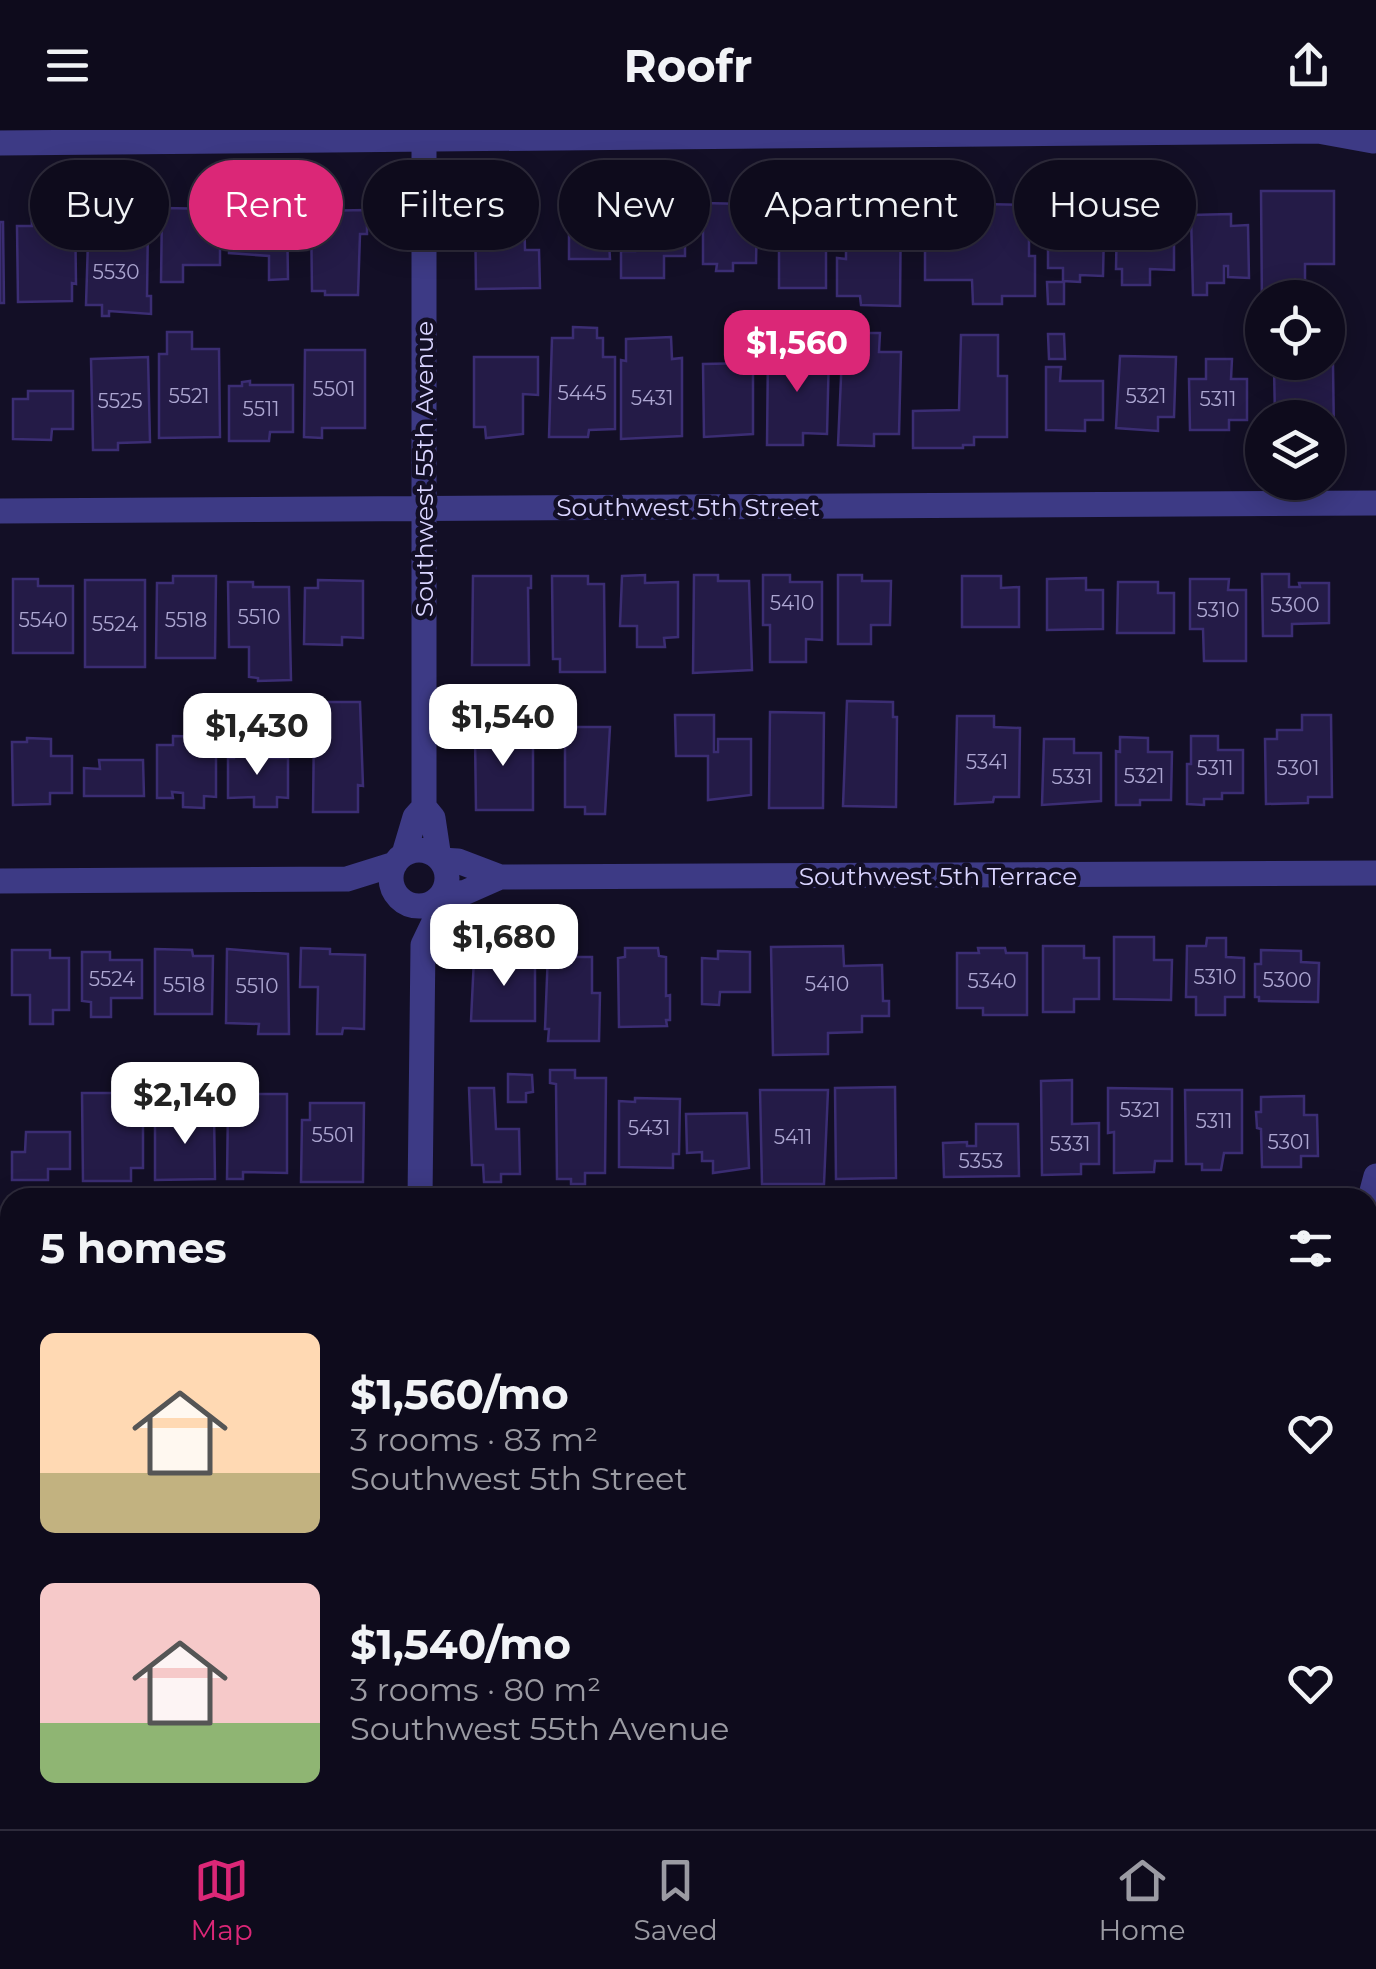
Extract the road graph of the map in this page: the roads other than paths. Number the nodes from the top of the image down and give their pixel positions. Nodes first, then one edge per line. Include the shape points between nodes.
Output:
1 (1319, 130) edge
2 (424, 134) edge
3 (1372, 139) edge
4 (0, 142) edge
5 (1376, 503) edge
6 (423, 509) junction
7 (0, 511) edge
8 (424, 807) junction
9 (400, 859) junction
10 (440, 859) junction
11 (1376, 873) edge
12 (500, 878) junction
13 (347, 879) junction
14 (0, 881) edge
15 (400, 898) junction
16 (440, 898) junction
17 (422, 944) junction
18 (420, 1188) edge

1 - 2 street
1 - 3 street
2 - 4 street
2 - 6 street, Southwest 55th Avenue
5 - 6 street, Southwest 5th Street
6 - 7 street, Southwest 5th Street
6 - 8 street, Southwest 55th Avenue
8 - 9 street, Southwest 55th Avenue
8 - 10 street, Southwest 55th Avenue
9 - 10 street, Southwest 5th Terrace via 422,850
9 - 13 street, Southwest 5th Terrace
9 - 15 street via 391,879
10 - 12 street, Southwest 5th Terrace
10 - 16 street via 447,874
11 - 12 street, Southwest 5th Terrace
12 - 16 street, Southwest 5th Terrace
13 - 14 street, Southwest 5th Terrace
13 - 15 street, Southwest 5th Terrace
15 - 16 street, Southwest 5th Terrace via 420,906
15 - 17 street
16 - 17 street
17 - 18 street

